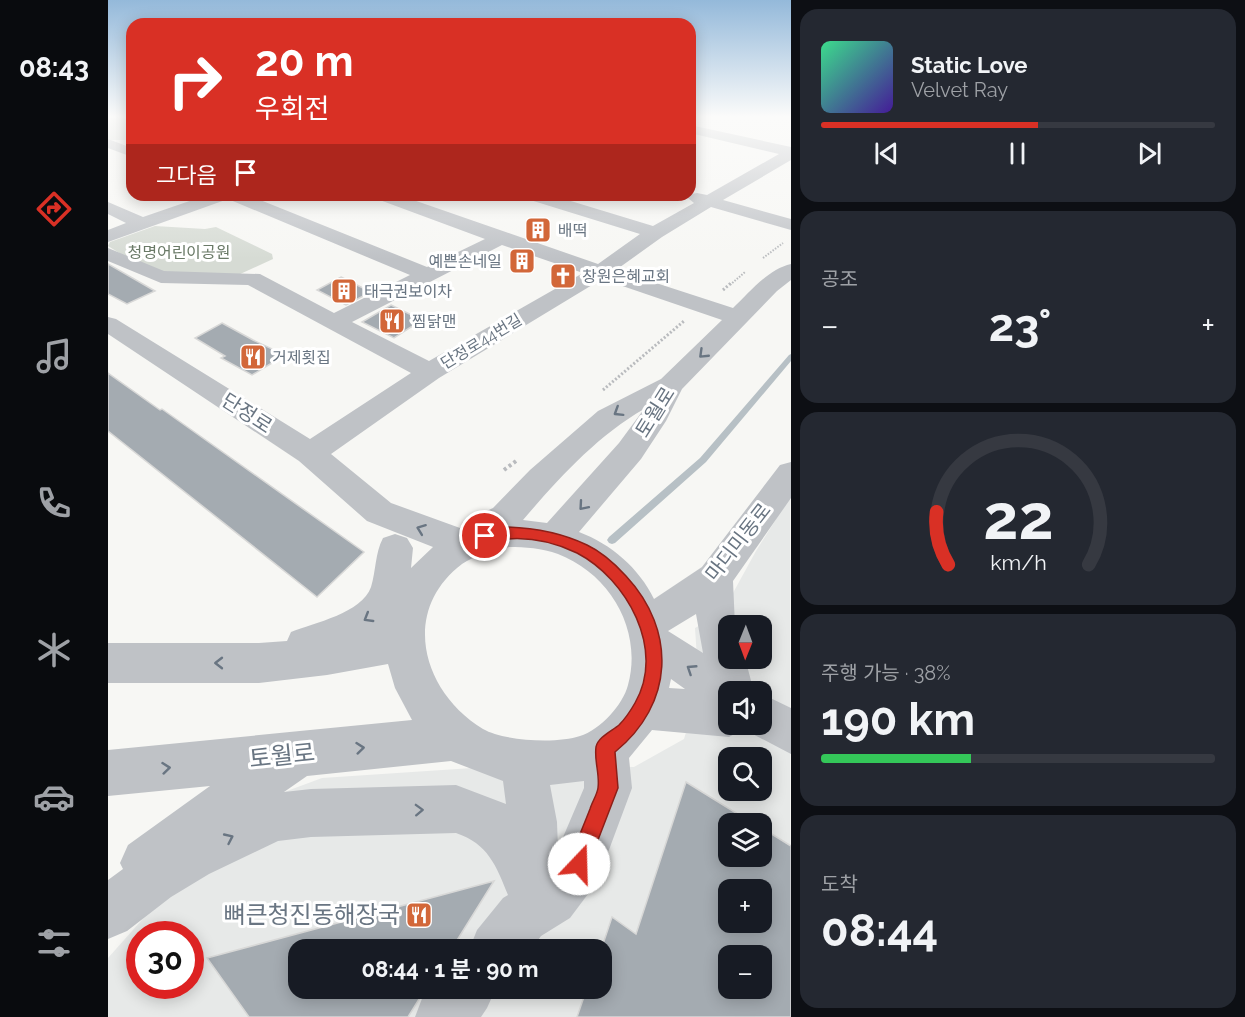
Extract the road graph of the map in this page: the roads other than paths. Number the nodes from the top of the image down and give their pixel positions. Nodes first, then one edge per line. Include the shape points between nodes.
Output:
1 (769, 164) edge
2 (696, 198) edge
3 (206, 201) edge
4 (247, 201) edge
5 (399, 201) edge
6 (447, 201) edge
7 (552, 201) edge
8 (708, 201) junction
9 (108, 207) edge
10 (428, 211) junction
11 (142, 224) junction
12 (790, 225) edge
13 (655, 233) junction
14 (108, 237) edge
15 (501, 238) junction
16 (108, 254) edge
17 (790, 270) edge
18 (601, 271) junction
19 (428, 275) junction
20 (740, 318) junction
21 (334, 322) junction
22 (108, 324) edge
23 (430, 372) junction
24 (670, 385) junction
25 (310, 453) junction
26 (790, 473) edge
27 (379, 512) junction
28 (554, 538) junction
29 (458, 542) junction
30 (395, 548) junction
31 (715, 578) junction
32 (416, 588) junction
33 (650, 633) junction
34 (402, 643) junction
35 (108, 663) edge
36 (259, 663) junction
37 (728, 681) edge
38 (718, 683) edge
39 (642, 708) junction
40 (718, 714) edge
41 (456, 738) junction
42 (606, 747) junction
43 (298, 754) junction
44 (523, 765) junction
45 (108, 773) edge
46 (108, 899) edge
47 (108, 912) edge
48 (516, 916) edge
49 (458, 999) edge
50 (444, 1017) edge

1 - 8 street, 단정로44번길
2 - 8 street
3 - 11 street
4 - 19 street
5 - 10 street
6 - 10 street
7 - 13 street
8 - 12 street
8 - 13 street, 단정로44번길
9 - 11 street
10 - 15 street
11 - 14 street
13 - 18 street, 단정로44번길
15 - 18 street
15 - 19 street
16 - 21 street via 161,277 252,279
17 - 20 street, 토월로 via 769,286
18 - 20 street
18 - 23 street, 단정로44번길
19 - 21 street
20 -> 24 street, 토월로
21 - 23 street
22 - 25 street, 단정로
23 - 25 street, 단정로44번길
24 -> 28 street, 토월로 via 641,436
24 -> 29 street via 608,418 541,478 506,517
25 - 27 street, 단정로
26 - 31 street, 마디미동로
29 -> 27 street, 단정로
27 - 30 street, 단정로
28 - 29 street via 508,533
28 - 33 street via 584,550 610,569 633,593
29 - 32 street
30 - 32 street, 단정로
30 -> 36 street via 391,587 375,615
31 - 33 street, 마디미동로
31 - 37 street via 715,622
32 - 34 street via 405,614
38 -> 33 street
33 - 39 street via 652,676
34 - 36 street via 327,657
34 - 41 street via 417,694
36 -> 35 street
39 - 40 street
39 - 42 street via 627,730
43 -> 41 street, 토월로
41 - 44 street via 487,756
42 - 44 street via 581,760 552,766
42 - 48 street via 608,788 579,864 551,900
45 -> 43 street, 토월로
43 - 46 street via 198,822 123,882
44 - 48 street via 533,819 534,857
47 -> 48 street via 191,856 275,818 311,813 456,809 486,819 513,847
49 - 50 street

